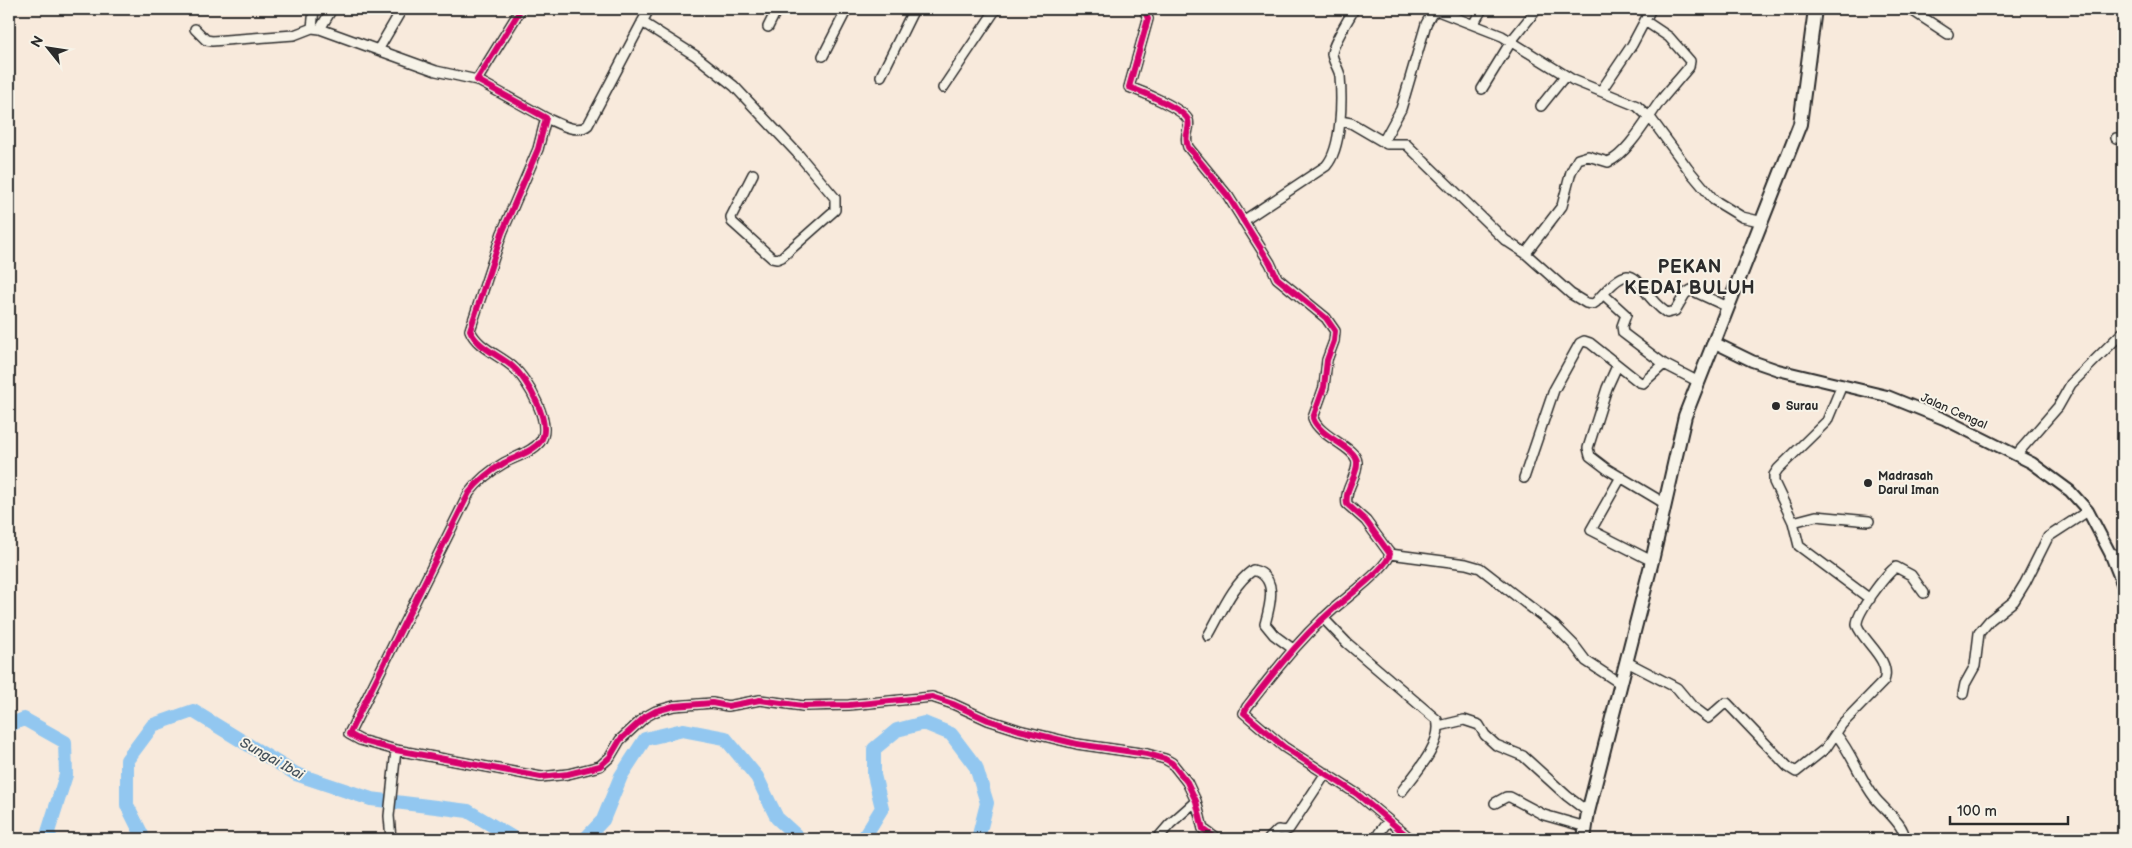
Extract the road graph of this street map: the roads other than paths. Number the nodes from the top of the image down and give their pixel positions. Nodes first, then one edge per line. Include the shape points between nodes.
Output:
1 (314, 9) edge
2 (332, 9) edge
3 (402, 9) edge
4 (521, 9) edge
5 (649, 9) edge
6 (776, 9) edge
7 (847, 9) edge
8 (914, 9) edge
9 (996, 9) edge
10 (1144, 9) edge
11 (1354, 9) edge
12 (1482, 9) edge
13 (1537, 9) edge
14 (1651, 9) edge
15 (1815, 9) edge
16 (1910, 9) edge
17 (1645, 21) junction
18 (642, 22) junction
19 (1474, 23) junction
20 (768, 27) dead end
21 (195, 29) dead end
22 (316, 29) junction
23 (1948, 34) dead end
24 (1512, 40) junction
25 (378, 50) junction
26 (823, 56) dead end
27 (881, 76) dead end
28 (1565, 76) junction
29 (477, 80) junction
30 (943, 88) dead end
31 (1482, 89) dead end
32 (1601, 91) junction
33 (1541, 106) dead end
34 (546, 118) junction
35 (1650, 118) junction
36 (1340, 122) junction
37 (1383, 142) junction
38 (753, 174) dead end
39 (1243, 221) junction
40 (1762, 222) junction
41 (1526, 253) junction
42 (1603, 294) junction
43 (1728, 307) junction
44 (2123, 332) edge
45 (1713, 342) junction
46 (1664, 364) junction
47 (1617, 366) junction
48 (1697, 381) junction
49 (1842, 385) junction
50 (2016, 455) junction
51 (1621, 477) junction
52 (1524, 478) dead end
53 (1664, 503) junction
54 (2088, 511) junction
55 (1869, 521) dead end
56 (1793, 522) junction
57 (2110, 553) junction
58 (1390, 554) junction
59 (2123, 556) edge
60 (1652, 561) junction
61 (2123, 586) edge
62 (1924, 593) dead end
63 (1870, 599) junction
64 (1323, 618) junction
65 (1208, 636) dead end
66 (1293, 648) junction
67 (1627, 662) junction
68 (1621, 684) junction
69 (1963, 694) dead end
70 (1439, 726) junction
71 (1836, 734) junction
72 (396, 750) junction
73 (1326, 773) junction
74 (1402, 791) dead end
75 (1196, 801) junction
76 (1495, 803) dead end
77 (1588, 812) junction
78 (1388, 821) junction
79 (1585, 833) edge
80 (390, 839) edge
81 (1157, 839) edge
82 (1216, 839) edge
83 (1269, 839) edge
84 (1378, 839) edge
85 (1411, 839) edge
86 (1904, 839) edge

1 - 22 street
2 - 22 street
3 - 25 street
4 - 29 street
5 - 18 street
6 - 20 street
7 - 26 street
8 - 27 street
9 - 30 street
10 - 39 street via 1148,19 1129,87 1185,115 1188,147 1228,196
11 - 36 street via 1332,55 1340,75
12 - 19 street
13 - 24 street
14 - 17 street
15 - 40 main road via 1800,124
16 - 23 street
17 - 32 street
17 - 35 street via 1669,37 1691,63
18 - 34 street via 588,125 577,129
18 - 38 street via 696,56 734,86 835,198 835,210 782,257 772,258 732,222 731,217
19 - 24 street
19 - 37 street via 1438,11 1432,13 1422,35 1401,109
21 - 22 street via 206,40 212,41 294,35
22 - 25 street
24 - 28 street
24 - 31 street
25 - 29 street via 436,71
28 - 32 street
28 - 33 street
29 - 34 street
32 - 35 street via 1637,106
34 - 72 street via 538,149 499,242 470,330 476,340 520,374 538,405 544,436 535,447 488,474 469,493 355,719 349,734
35 - 40 street via 1714,200 1742,217
35 - 41 street via 1612,161 1603,162 1588,156 1578,159 1562,206
36 - 37 street via 1351,122
36 - 39 street via 1334,155 1326,166
37 - 41 street via 1406,144 1501,237
39 - 58 street via 1277,278 1326,318 1334,331 1324,387 1313,418 1319,429 1354,455 1356,466 1347,504 1366,522
40 - 43 main road
41 - 42 street via 1571,294 1586,303 1593,304
42 - 43 street via 1614,281 1630,276 1667,313 1675,311 1691,290
42 - 46 street via 1626,315 1623,333
43 - 45 main road
44 - 50 street via 2070,384 2058,407
45 - 48 main road
45 - 49 street, Jalan Cengal via 1761,364
46 - 47 street via 1643,383
46 - 48 street
47 - 51 street via 1588,448 1590,456
47 - 52 street via 1590,343 1580,343 1554,390
48 - 53 main road via 1680,433
49 - 50 street, Jalan Cengal via 1887,396 1944,419
49 - 56 street via 1827,421 1774,475 1774,482
50 - 54 street, Jalan Cengal via 2070,490
51 - 53 street
51 - 60 street via 1591,530
53 - 60 main road
54 - 57 street, Jalan Cengal
54 - 69 street via 2048,537 2014,601 1979,633 1975,666
55 - 56 street via 1816,516
56 - 63 street via 1799,546
57 - 59 street
57 - 61 street, Jalan Cengal
58 - 64 street via 1387,561
58 - 68 street via 1480,568 1555,626 1586,661
60 - 67 main road
62 - 63 street via 1911,575 1896,567
63 - 71 street via 1858,617 1857,625 1881,660 1886,677
64 - 66 street
64 - 70 street via 1346,643 1438,720
65 - 66 street via 1237,587 1253,570 1265,576 1270,588 1265,624
66 - 73 street via 1244,713 1284,747
67 - 68 main road
67 - 71 street via 1677,688 1692,706 1708,718 1727,703 1796,772 1818,755
68 - 77 main road
70 - 74 street via 1439,734 1428,755
70 - 77 street via 1464,720 1479,725 1496,745 1523,756
71 - 86 street via 1876,799 1903,831
72 - 75 street via 530,776 553,776 600,766 620,740 645,717 674,706 712,703 728,706 760,700 803,706 844,706 932,697 1019,730 1068,742 1147,754 1172,763 1187,782
72 - 80 street via 389,816
73 - 78 street
73 - 83 street via 1289,829 1278,830
75 - 81 street
75 - 82 street via 1202,829
76 - 79 street via 1510,797
77 - 79 main road
78 - 84 street
78 - 85 street

